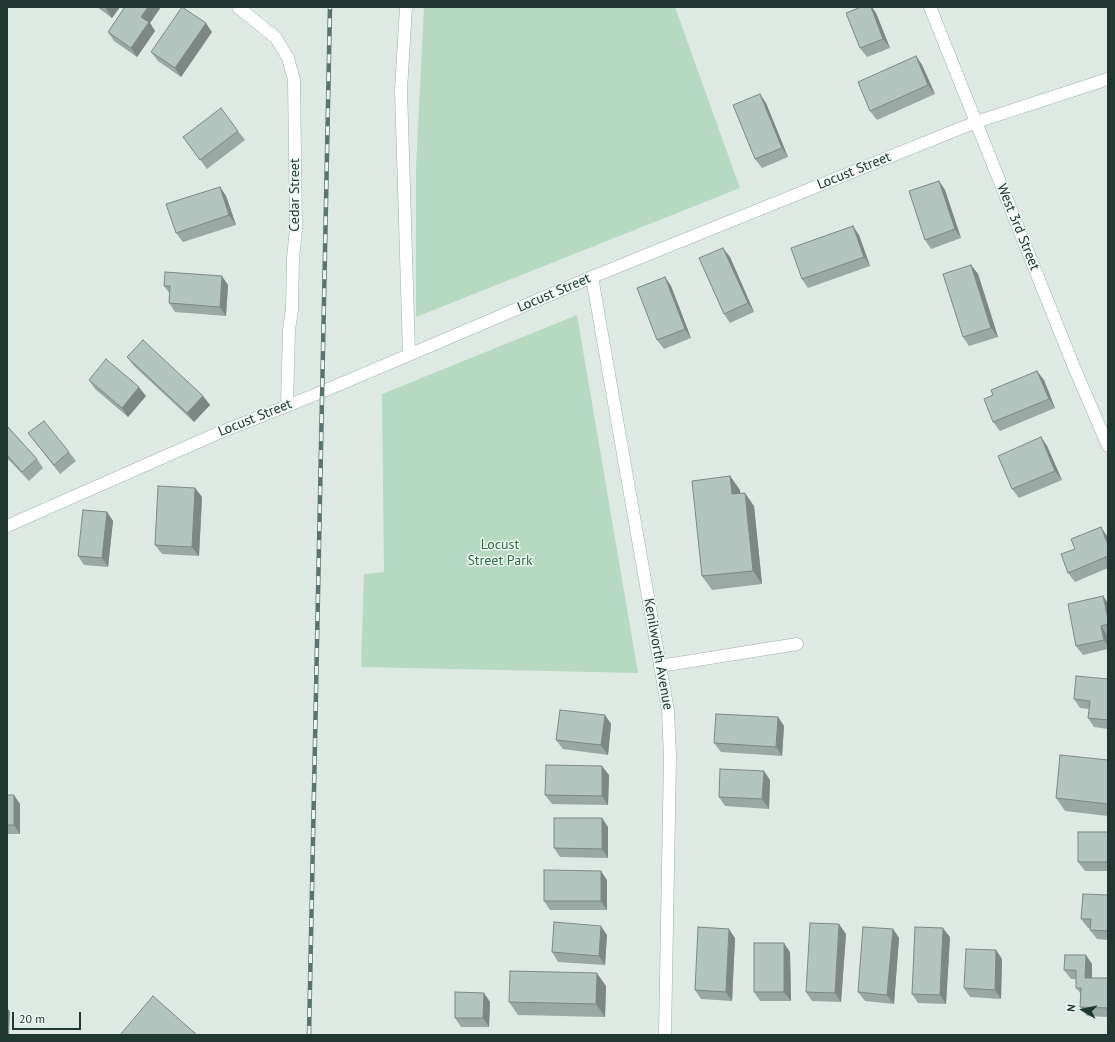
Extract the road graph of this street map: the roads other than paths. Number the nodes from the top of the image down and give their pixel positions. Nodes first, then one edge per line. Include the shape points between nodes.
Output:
1 (238, 7) edge
2 (406, 7) edge
3 (930, 7) edge
4 (1108, 79) edge
5 (976, 122) junction
6 (592, 277) junction
7 (409, 353) junction
8 (287, 406) junction
9 (1108, 446) edge
10 (7, 526) edge
11 (797, 644) dead end
12 (660, 666) junction
13 (665, 1035) edge

1 - 8 street, Cedar Street via 276,38 288,58 294,80 296,230
2 - 7 street via 400,90
3 - 5 street, West 3rd Street
4 - 5 street, Locust Street
5 - 6 street, Locust Street
5 - 9 street, West 3rd Street
6 - 7 street, Locust Street
6 - 12 street, Kenilworth Avenue
7 - 8 street, Locust Street
8 - 10 street, Locust Street via 216,434
11 - 12 street
12 - 13 street, Kenilworth Avenue via 668,711 670,756

